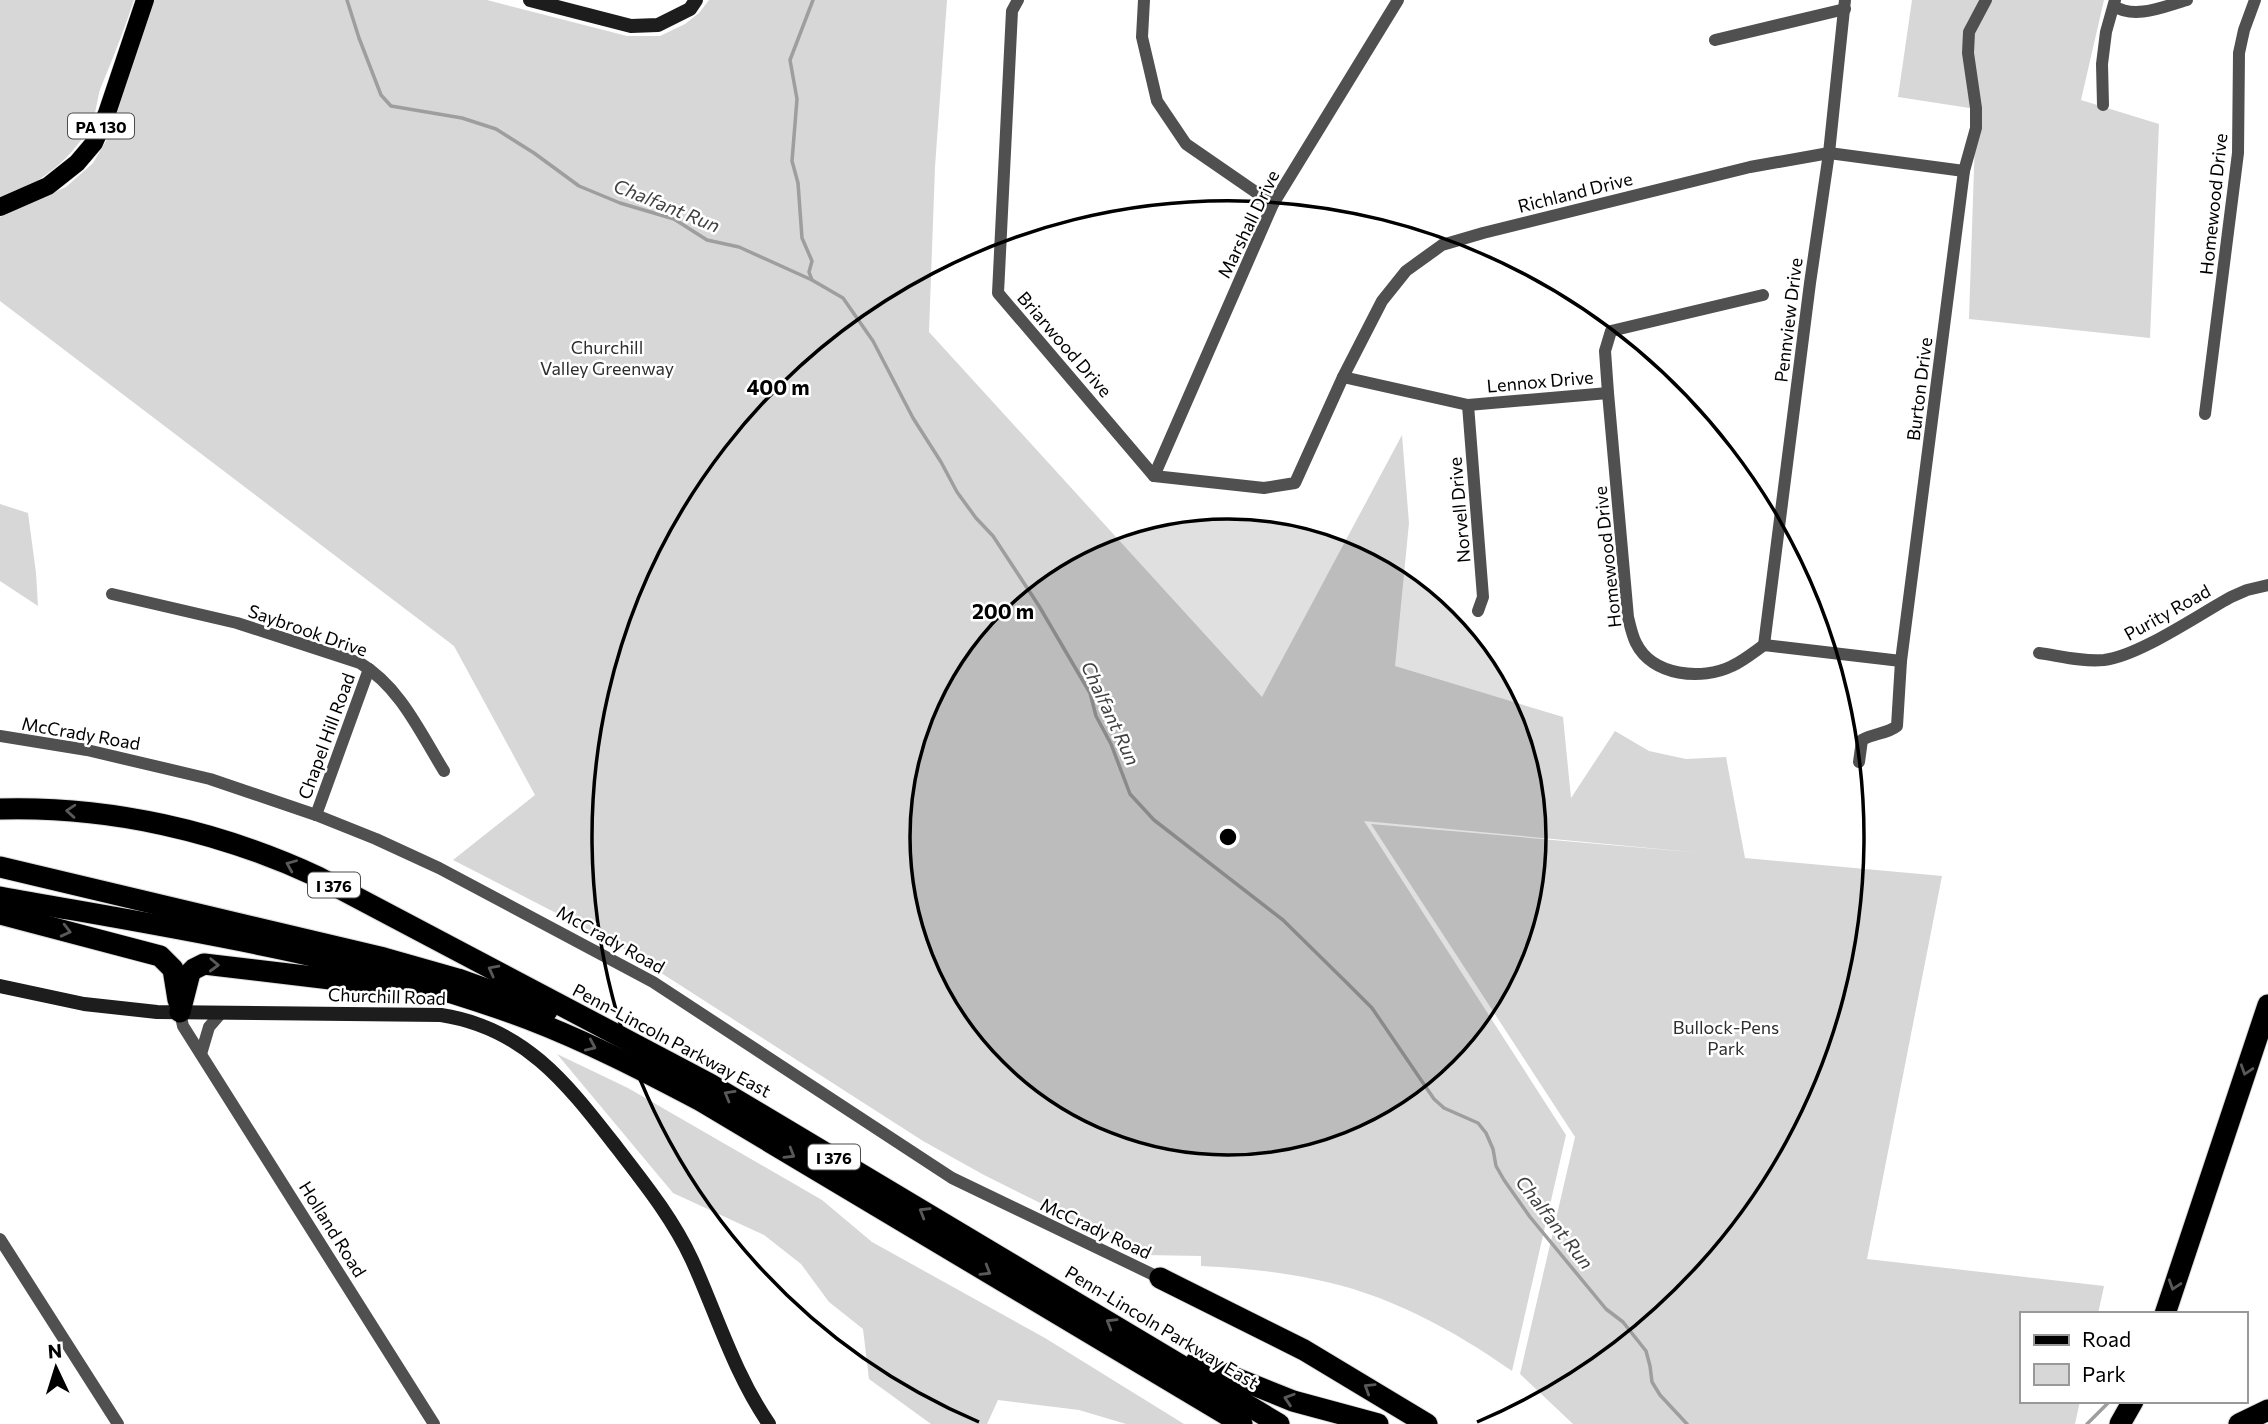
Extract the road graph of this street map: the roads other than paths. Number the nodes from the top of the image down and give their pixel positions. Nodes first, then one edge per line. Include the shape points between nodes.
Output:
1 (145, 0) edge
2 (530, 0) edge
3 (696, 0) edge
4 (1018, 0) edge
5 (1144, 0) edge
6 (1398, 0) edge
7 (1986, 0) edge
8 (2187, 0) edge
9 (2255, 0) edge
10 (2114, 3) edge
11 (1845, 4) edge
12 (1715, 40) dead end
13 (2103, 105) dead end
14 (1829, 153) junction
15 (1964, 171) junction
16 (1273, 204) junction
17 (0, 206) edge
18 (1763, 295) dead end
19 (1343, 377) junction
20 (1608, 393) junction
21 (1468, 405) junction
22 (2205, 414) dead end
23 (1154, 476) junction
24 (2268, 585) edge
25 (112, 594) dead end
26 (1478, 611) dead end
27 (1764, 645) junction
28 (2039, 653) dead end
29 (1901, 662) junction
30 (369, 669) junction
31 (0, 736) edge
32 (1859, 762) dead end
33 (444, 771) dead end
34 (0, 809) edge
35 (316, 815) junction
36 (0, 867) edge
37 (0, 873) edge
38 (0, 897) edge
39 (0, 914) edge
40 (253, 942) junction
41 (0, 986) edge
42 (453, 994) junction
43 (2268, 1005) edge
44 (180, 1012) junction
45 (222, 1012) junction
46 (640, 1047) junction
47 (201, 1054) junction
48 (0, 1240) edge
49 (1160, 1278) joint
50 (2166, 1312) edge
51 (1082, 1328) junction
52 (1170, 1358) junction
53 (2132, 1403) edge
54 (2268, 1410) edge
55 (118, 1424) edge
56 (435, 1424) edge
57 (769, 1424) edge
58 (1214, 1424) edge
59 (1241, 1424) edge
60 (1279, 1424) edge
61 (1378, 1424) edge
62 (1427, 1424) edge
63 (2120, 1424) edge
64 (2239, 1424) edge

1 - 17 main road, PA 130 via 94,143 48,186
2 - 3 street via 632,26 658,24 690,9
4 - 23 street, Briarwood Drive via 1012,11 998,293
5 - 16 street via 1142,37 1157,101 1186,144
6 - 16 street, Marshall Drive
7 - 15 street, Burton Drive via 1969,32 1976,128
8 - 10 street via 2143,12 2121,10
9 - 22 street, Homewood Drive via 2239,53 2238,153
10 - 13 street via 2102,64
11 - 12 street
11 - 14 street, Pennview Drive
14 - 15 street, Richland Drive
14 - 19 street, Richland Drive via 1737,170 1442,245 1406,271 1382,301
14 - 27 street, Pennview Drive
15 - 29 street, Burton Drive
16 - 23 street, Marshall Drive
18 - 20 street, Lennox Drive via 1611,331 1605,351
19 - 21 street, Lennox Drive
19 - 23 street, Richland Drive via 1295,483 1264,488
20 - 21 street, Lennox Drive
20 - 27 street, Homewood Drive via 1628,617 1636,643 1647,659 1673,671 1703,674 1732,666
21 - 26 street, Norvell Drive via 1483,597
24 - 28 street, Purity Road via 2243,591 2116,657 2082,660
25 - 30 street, Saybrook Drive via 277,635
27 - 29 street
29 - 32 street, Burton Drive via 1897,726 1862,740
30 - 33 street, Saybrook Drive via 400,699
30 - 35 street, Chapel Hill Road
31 - 35 street, McCrady Road via 152,764
46 -> 34 highway, Penn-Lincoln Parkway East / I 376 via 340,887 273,857 202,834 129,818
35 - 49 street, McCrady Road via 439,868 619,963 683,1000 953,1178
36 - 46 highway via 421,968
37 - 40 highway
38 - 40 highway, I 376
39 -> 44 highway via 160,956 175,975
40 - 42 highway, I 376
41 - 44 street, Churchill Road via 84,1004
44 -> 42 highway via 190,973 204,964
42 -> 51 highway, I 376 via 575,1038 701,1101
43 -> 50 highway
44 - 45 street, Churchill Road
44 - 47 street, Holland Road via 183,1026
45 - 47 street via 209,1027
45 - 57 street, Churchill Road via 440,1015 489,1028 526,1049 575,1094 667,1215 692,1261 738,1373
52 -> 46 highway, Penn-Lincoln Parkway East / I 376 via 722,1091
47 - 56 street, Holland Road
48 - 55 street
62 -> 49 highway via 1304,1350
51 - 58 highway
51 - 59 highway, I 376
52 - 60 highway, Penn-Lincoln Parkway East / I 376
61 -> 52 highway via 1293,1401 1199,1363
53 - 63 highway
54 - 64 highway

